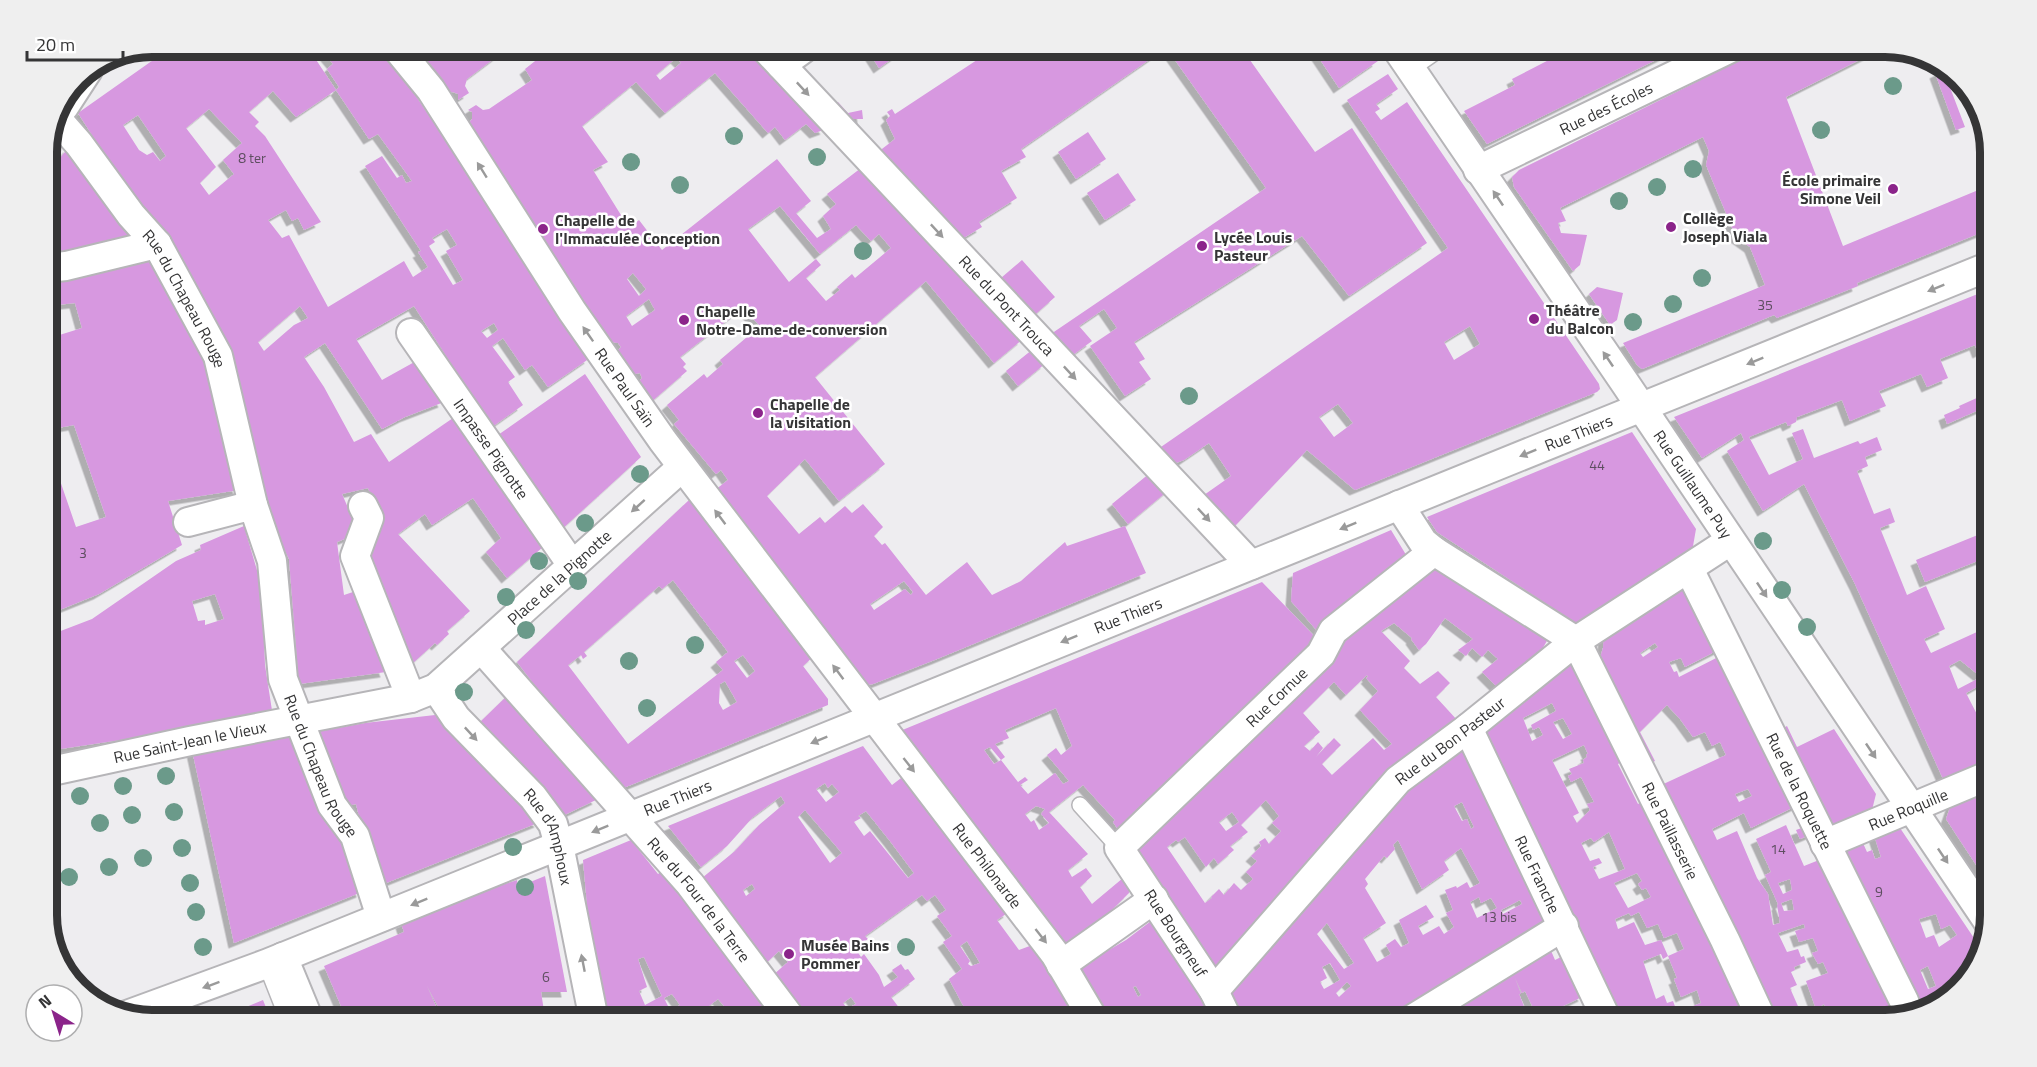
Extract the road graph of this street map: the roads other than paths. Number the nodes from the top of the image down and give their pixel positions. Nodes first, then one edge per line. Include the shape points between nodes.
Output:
1 (404, 57) edge
2 (772, 57) edge
3 (1712, 57) edge
4 (1403, 58) edge
5 (62, 124) edge
6 (1478, 170) junction
7 (157, 244) junction
8 (57, 267) edge
9 (1980, 270) edge
10 (411, 333) dead end
11 (1641, 407) junction
12 (682, 467) junction
13 (253, 505) junction
14 (1399, 505) junction
15 (363, 506) dead end
16 (188, 522) dead end
17 (1730, 541) junction
18 (1434, 551) junction
19 (573, 565) junction
20 (1251, 565) junction
21 (1689, 569) junction
22 (1576, 641) junction
23 (481, 648) junction
24 (424, 693) junction
25 (874, 718) junction
26 (299, 720) junction
27 (1468, 728) junction
28 (57, 770) edge
29 (1980, 778) edge
30 (1080, 805) dead end
31 (1910, 808) junction
32 (630, 817) junction
33 (1825, 844) junction
34 (559, 845) junction
35 (1119, 848) junction
36 (1154, 899) junction
37 (1980, 910) edge
38 (381, 917) junction
39 (1564, 926) junction
40 (274, 961) junction
41 (1061, 965) junction
42 (1214, 991) junction
43 (1906, 1007) edge
44 (143, 1009) edge
45 (286, 1010) edge
46 (303, 1010) edge
47 (592, 1010) edge
48 (784, 1010) edge
49 (1088, 1010) edge
50 (1223, 1010) edge
51 (1427, 1010) edge
52 (1602, 1010) edge
53 (1757, 1010) edge

12 -> 1 street, Rue Paul Saïn via 572,311 431,90
2 -> 20 street, Rue du Pont Trouca
3 - 6 street, Rue des Écoles
4 - 6 street, Rue Guillaume Puy
5 - 7 street, Rue du Chapeau Rouge
11 -> 6 street, Rue Guillaume Puy
7 - 8 street
7 - 13 street, Rue du Chapeau Rouge via 218,356
9 -> 11 street, Rue Thiers
10 - 19 street, Impasse Pignotte
11 -> 14 street, Rue Thiers
11 - 17 street, Rue Guillaume Puy
12 -> 19 street, Place de la Pignotte
25 -> 12 street, Rue Paul Saïn
13 - 16 street
13 - 26 street, Rue du Chapeau Rouge via 272,561 283,679
14 - 18 street via 1423,542
14 -> 20 street, Rue Thiers
15 - 24 street, Rue d'Amphoux via 369,518 355,556
17 - 21 street, Rue du Bon Pasteur
17 -> 31 street, Rue Guillaume Puy
18 - 22 street
18 - 35 street, Rue Cornue via 1333,631 1321,654
19 - 23 street, Place de la Pignotte
20 -> 25 street, Rue Thiers
21 - 22 street, Rue du Bon Pasteur
21 - 33 street, Rue de la Roquette
22 - 27 street, Rue du Bon Pasteur
22 - 53 street, Rue Paillasserie
23 - 24 street, Place de la Pignotte
23 - 32 street, Rue du Four de la Terre
24 - 26 street, Rue Saint-Jean le Vieux
24 -> 34 street, Rue d'Amphoux via 456,718 533,797 553,824
25 -> 32 street, Rue Thiers
25 -> 41 street, Rue Philonarde
26 - 28 street, Rue Saint-Jean le Vieux
26 - 38 street, Rue du Chapeau Rouge via 332,805 355,836
27 - 39 street, Rue Franche
27 - 42 street, Rue du Bon Pasteur via 1398,780
29 - 31 street, Rue Roquille
30 - 35 lane
31 - 33 street, Rue Roquille
31 -> 37 street, Rue Guillaume Puy
32 -> 34 street, Rue Thiers
32 - 48 street, Rue du Four de la Terre via 690,884
33 - 43 street, Rue de la Roquette
34 -> 38 street, Rue Thiers
47 -> 34 street, Rue d'Amphoux
35 - 36 street, Rue Bourgneuf
36 - 41 street
36 - 42 street, Rue Bourgneuf
38 - 40 street, Rue Thiers
39 - 51 street
39 - 52 street, Rue Franche
40 -> 44 street, Rue Thiers
40 - 45 lane
40 - 46 street
41 - 49 street, Rue Philonarde
42 - 50 street, Rue Bourgneuf

